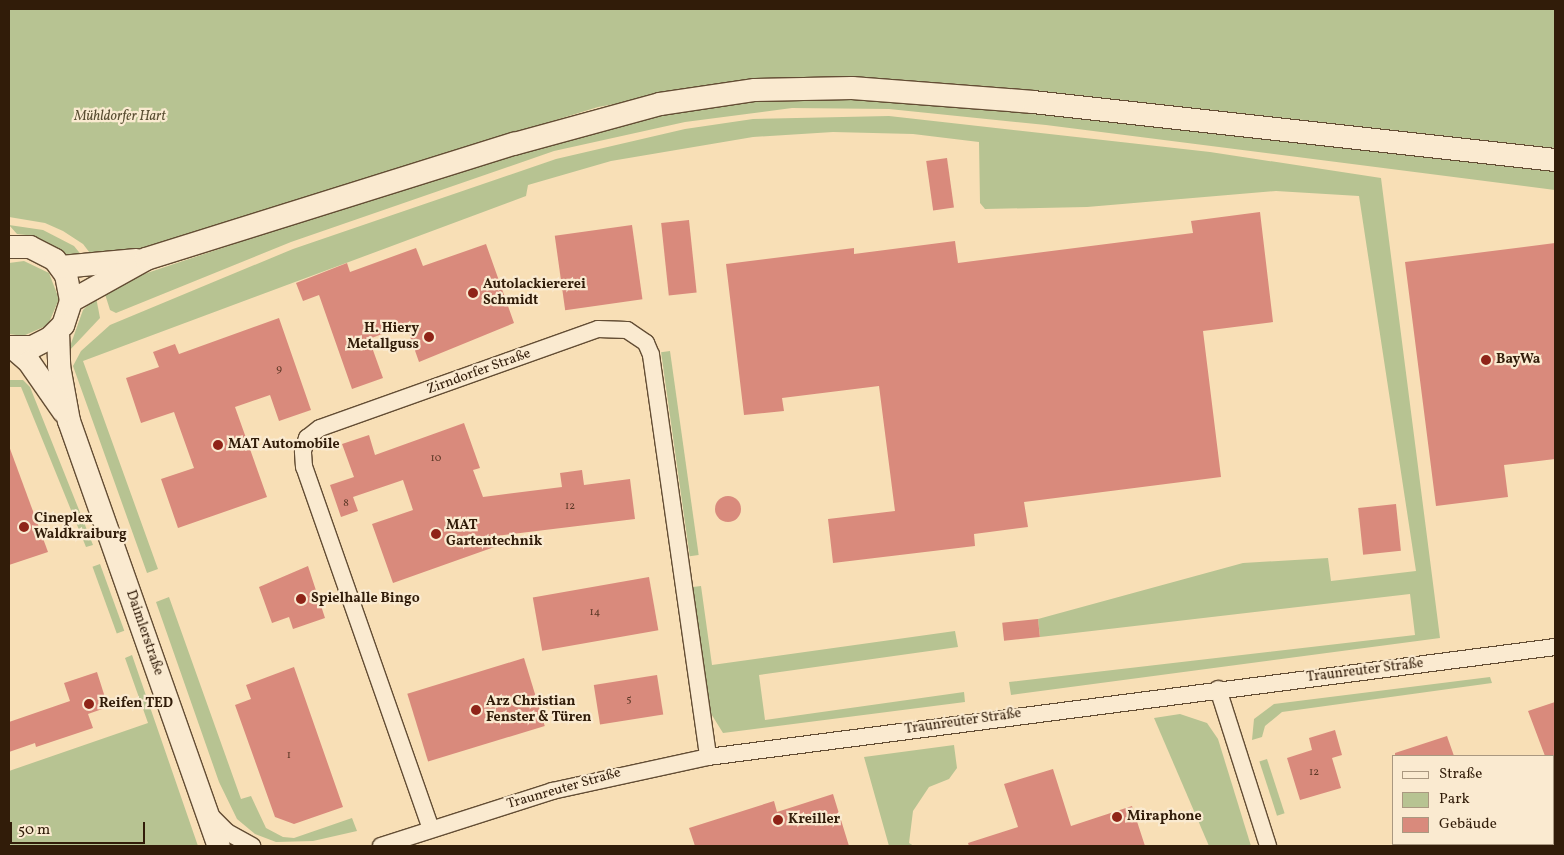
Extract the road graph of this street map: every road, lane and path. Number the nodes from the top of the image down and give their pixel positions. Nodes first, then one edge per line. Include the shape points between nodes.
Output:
1 (1555, 160) edge
2 (9, 247) edge
3 (146, 259) junction
4 (61, 267) junction
5 (71, 301) junction
6 (58, 332) junction
7 (11, 347) edge
8 (69, 421) junction
9 (1555, 647) edge
10 (1218, 689) junction
11 (708, 757) junction
12 (207, 812) junction
13 (432, 829) junction
14 (219, 846) edge
15 (252, 846) edge
16 (381, 846) edge
17 (1268, 846) edge

1 - 3 main road via 1033,102 852,88 755,90 660,104 600,118
2 - 4 main road via 39,250
3 - 4 main road
3 - 5 main road
4 - 5 main road via 69,283
5 - 6 main road
6 - 7 main road via 32,347
6 - 8 main road, Daimlerstraße via 59,366
7 - 8 main road, Daimlerstraße via 29,362
8 - 12 main road, Daimlerstraße
9 - 10 street, Traunreuter Straße
10 - 11 street, Traunreuter Straße
10 - 17 street
11 - 13 street, Traunreuter Straße via 552,791
11 - 13 street, Zirndorfer Straße via 652,355 646,343 627,330 598,329 320,428 307,438 303,450 304,467
12 - 14 main road, Daimlerstraße
12 - 15 street via 227,832
13 - 16 street, Traunreuter Straße

